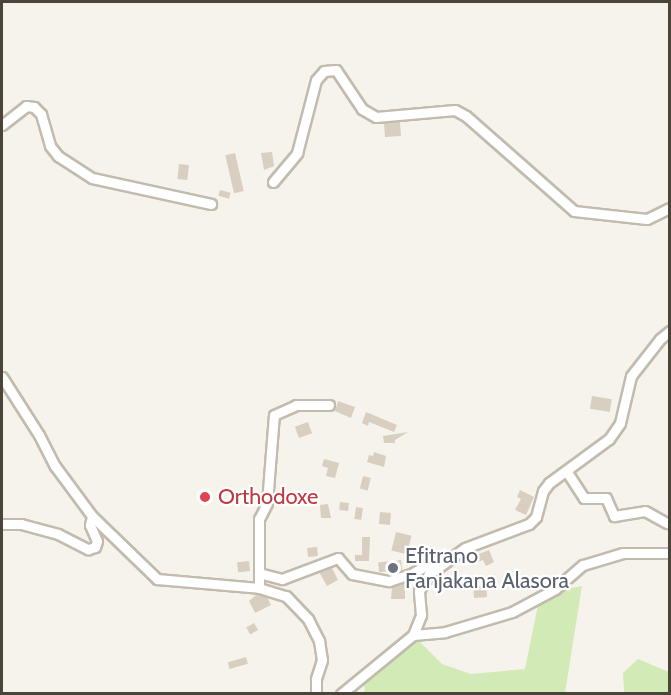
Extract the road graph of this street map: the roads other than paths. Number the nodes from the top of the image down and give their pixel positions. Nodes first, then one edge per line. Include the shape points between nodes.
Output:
1 (2, 125) edge
2 (273, 182) dead end
3 (211, 204) dead end
4 (669, 208) edge
5 (669, 331) edge
6 (2, 377) edge
7 (329, 405) dead end
8 (567, 472) junction
9 (92, 516) junction
10 (2, 524) edge
11 (667, 524) dead end
12 (669, 553) edge
13 (446, 560) junction
14 (259, 573) junction
15 (259, 588) junction
16 (413, 635) junction
17 (316, 693) edge
18 (341, 693) edge

1 - 3 street via 26,106 34,107 41,114 57,156 92,178
2 - 4 street via 297,153 316,80 324,71 336,70 362,109 376,117 455,110 466,116 574,211 646,219
5 - 8 street via 632,376 620,423 609,439
6 - 9 street via 56,466
7 - 14 street via 296,405 274,415 267,503 259,519
8 - 11 street via 584,498 606,498 614,516 645,511
8 - 13 street via 543,491 536,517 529,524 465,548
9 - 10 street via 90,525 97,541 88,549 58,534 21,524
9 - 15 street via 157,579
12 - 16 street via 623,553 583,565 555,589 512,612 445,632
13 - 14 street via 434,561 389,581 352,574 338,558 282,579
13 - 16 street via 419,591 421,615
14 - 15 street
15 - 17 street via 286,596 308,619 319,641 322,660
16 - 18 street

